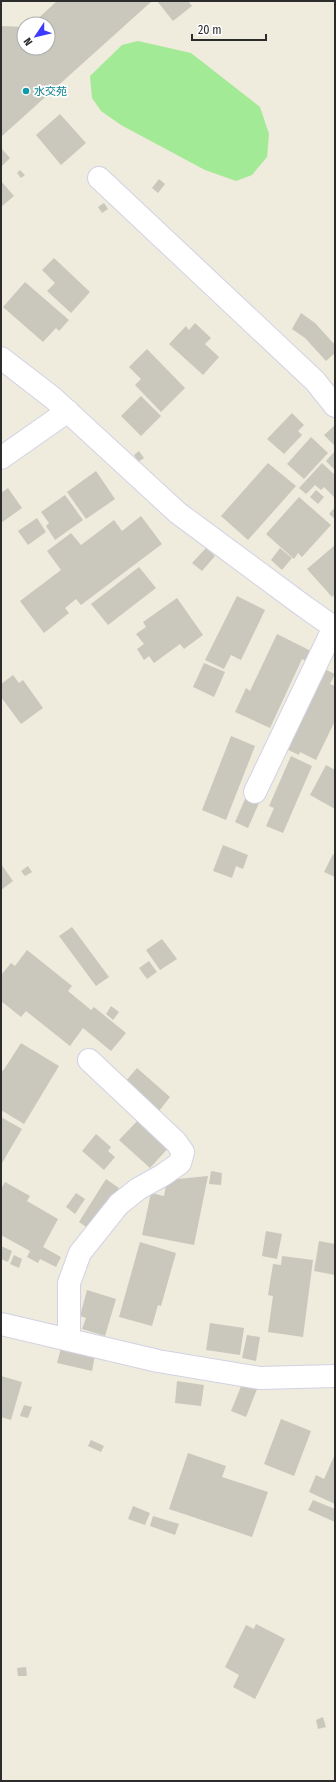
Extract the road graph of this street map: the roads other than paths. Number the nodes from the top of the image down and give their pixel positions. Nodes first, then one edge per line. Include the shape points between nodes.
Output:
1 (99, 178) dead end
2 (1, 358) edge
3 (335, 406) edge
4 (68, 412) junction
5 (1, 458) edge
6 (334, 627) edge
7 (255, 792) dead end
8 (89, 1060) dead end
9 (1, 1324) edge
10 (69, 1339) junction
11 (335, 1376) edge

1 - 3 street via 315,381
2 - 4 street
4 - 5 street
4 - 6 street via 178,512
6 - 7 street
8 - 10 street via 176,1142 183,1152 180,1163 119,1204 80,1253 69,1282
9 - 10 street
10 - 11 street via 158,1361 260,1378

